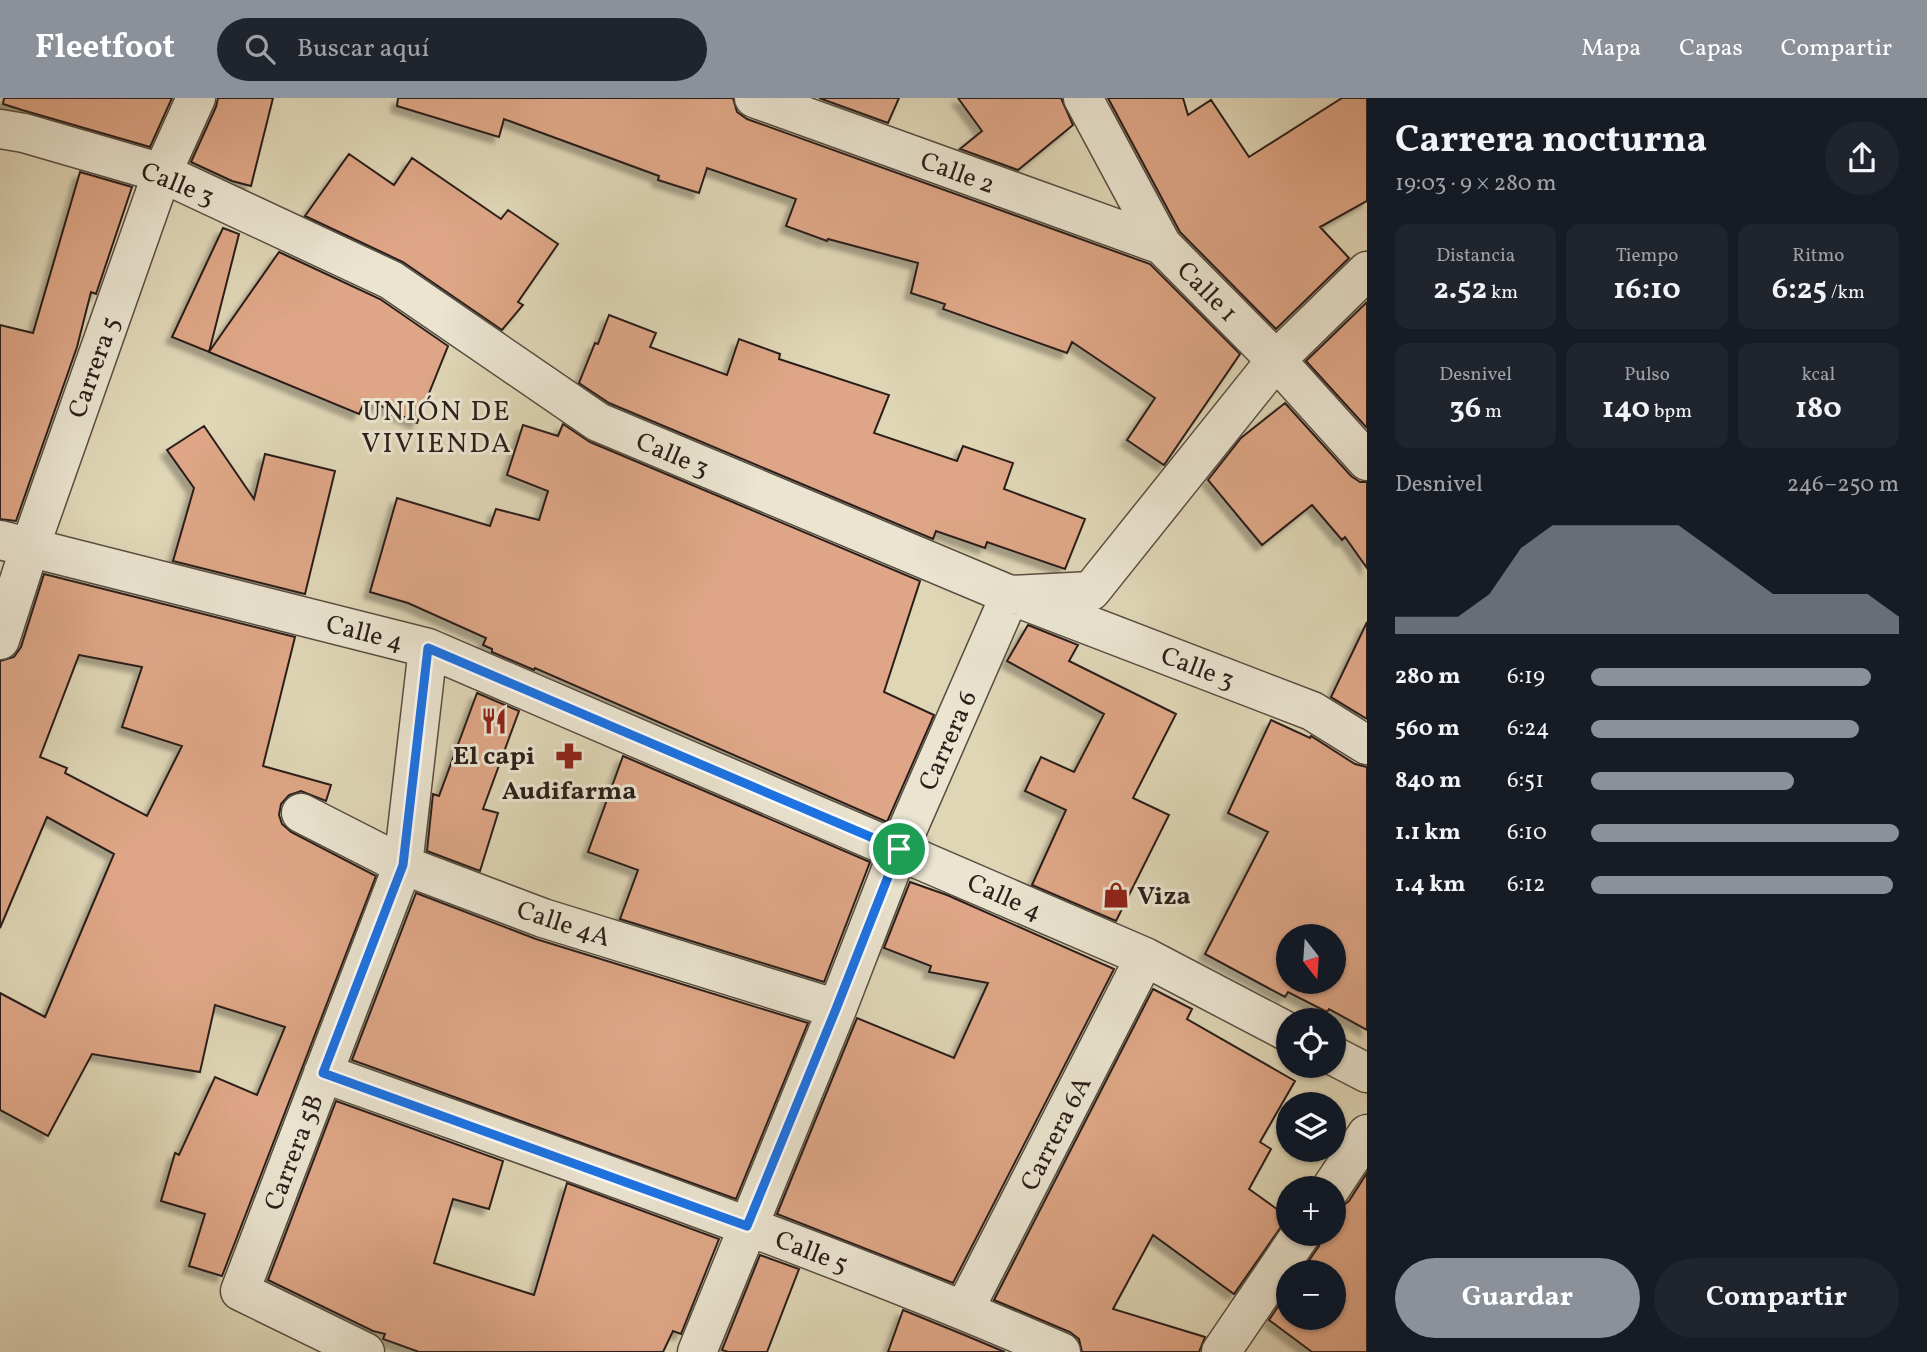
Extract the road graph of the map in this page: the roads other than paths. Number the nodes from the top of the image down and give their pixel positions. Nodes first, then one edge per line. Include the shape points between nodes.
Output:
1 (196, 98) edge
2 (754, 98) edge
3 (1083, 98) edge
4 (0, 129) edge
5 (162, 173) junction
6 (1162, 245) junction
7 (1367, 271) edge
8 (1276, 360) junction
9 (1367, 461) edge
10 (15, 543) edge
11 (1010, 595) junction
12 (0, 640) edge
13 (428, 648) junction
14 (1367, 745) edge
15 (301, 813) dead end
16 (899, 849) junction
17 (403, 865) junction
18 (1145, 957) junction
19 (836, 1009) junction
20 (1276, 1026) edge
21 (1346, 1062) edge
22 (323, 1073) junction
23 (1367, 1073) edge
24 (1367, 1134) edge
25 (1339, 1176) edge
26 (747, 1226) junction
27 (1293, 1246) edge
28 (964, 1310) junction
29 (365, 1352) edge
30 (697, 1352) edge
31 (1060, 1352) edge
32 (1222, 1352) edge

1 - 5 street, Carrera 5
2 - 6 street, Calle 2
3 - 6 street, Calle 1
4 - 5 street, Calle 3
5 - 10 street, Carrera 5
5 - 11 street, Calle 3 via 391,280 598,422
6 - 8 street, Calle 1
7 - 8 street
8 - 9 street, Calle 1
8 - 11 street via 1091,591
10 - 12 street, Carrera 5
10 - 13 street, Calle 4
11 - 14 street, Calle 3 via 1311,711
11 - 16 street, Carrera 6
13 - 16 street, Calle 4
13 - 17 street, Carrera 5B
15 - 17 street, Calle 4A
16 - 18 street, Calle 4
16 - 19 street, Carrera 6
17 - 19 street, Calle 4A via 543,918
17 - 22 street, Carrera 5B
18 - 20 street, Calle 4
18 - 28 street, Carrera 6A
19 - 26 street, Carrera 6
21 - 23 street
22 - 26 street, Calle 5
22 - 29 street, Carrera 5B via 240,1291
24 - 25 street
26 - 28 street, Calle 5
26 - 30 street, Carrera 6
27 - 32 street
28 - 31 street, Calle 5

